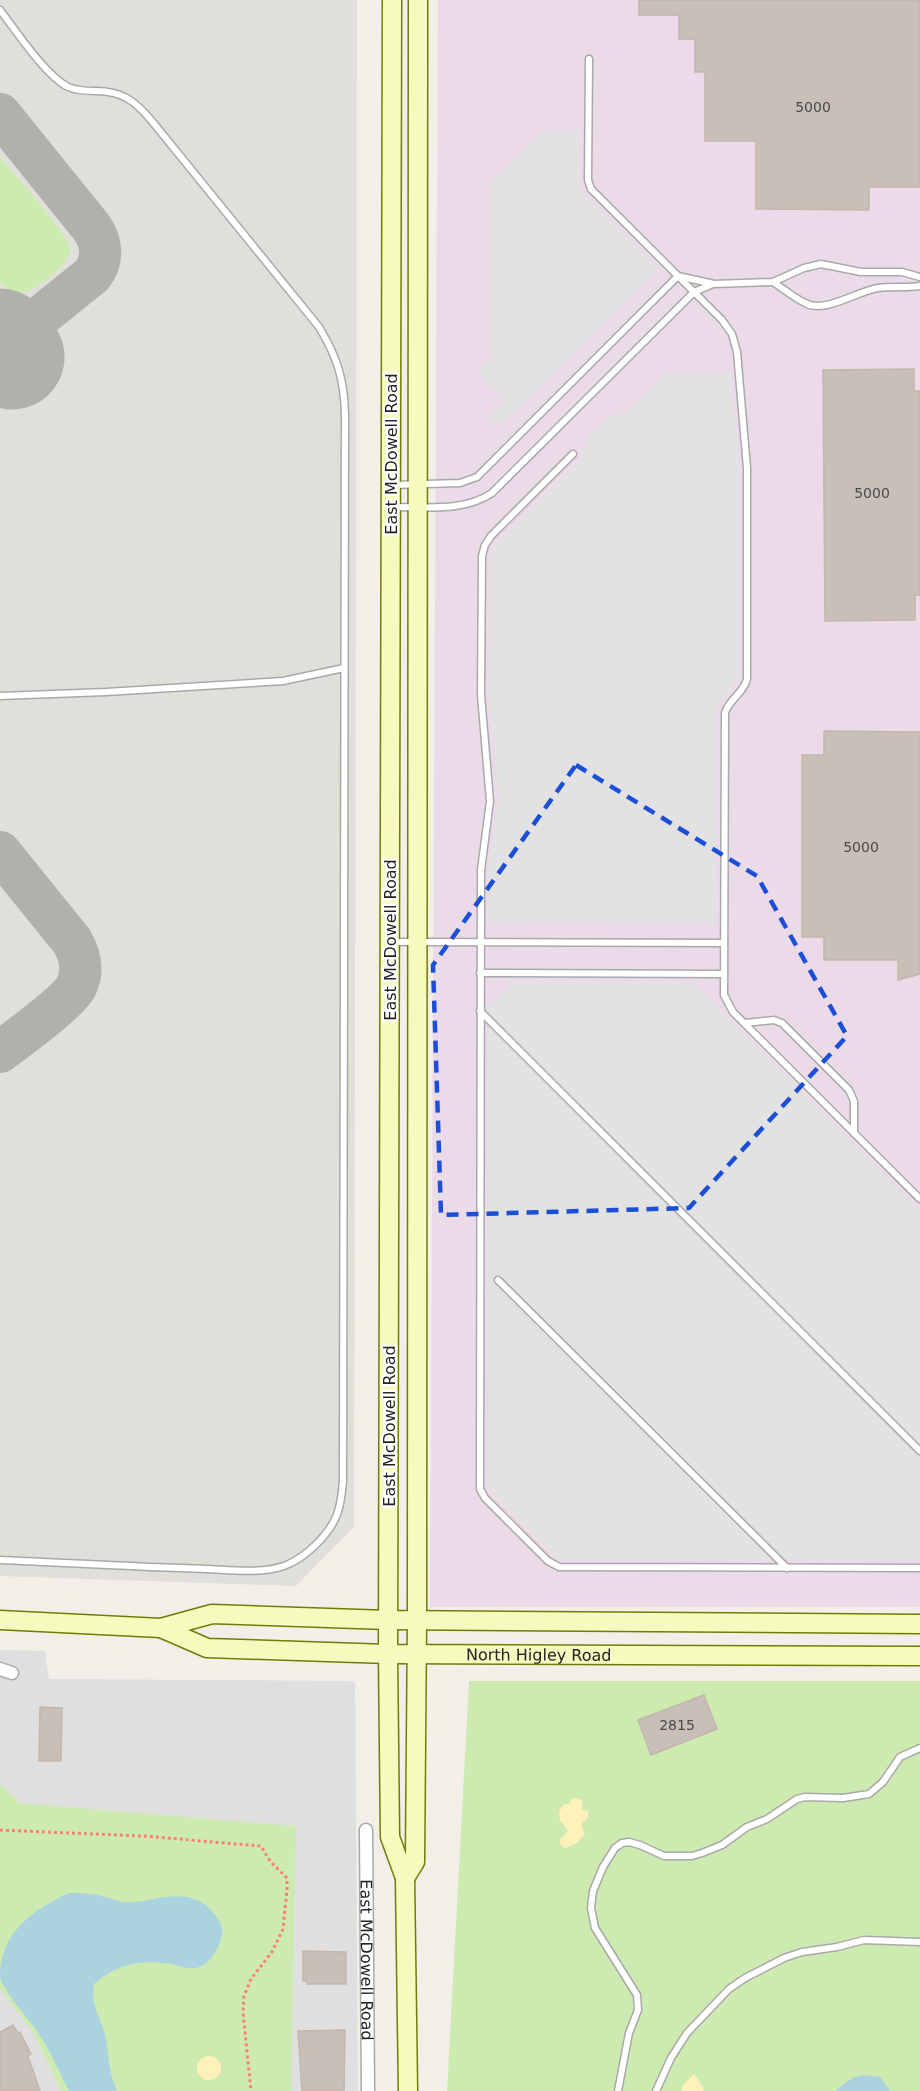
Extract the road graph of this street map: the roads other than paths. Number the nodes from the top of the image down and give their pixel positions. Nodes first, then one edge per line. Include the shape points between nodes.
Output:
1 (392, 0) edge
2 (418, 0) edge
3 (0, 10) edge
4 (589, 59) dead end
5 (678, 276) junction
6 (920, 277) edge
7 (773, 282) junction
8 (714, 284) junction
9 (920, 285) edge
10 (694, 292) junction
11 (573, 454) dead end
12 (418, 484) junction
13 (391, 485) junction
14 (390, 507) junction
15 (418, 507) junction
16 (344, 668) junction
17 (0, 696) edge
18 (390, 942) junction
19 (417, 943) junction
20 (480, 943) junction
21 (724, 943) junction
22 (480, 972) junction
23 (724, 974) junction
24 (480, 1011) junction
25 (746, 1023) junction
26 (854, 1133) junction
27 (920, 1199) edge
28 (498, 1280) dead end
29 (920, 1451) edge
30 (0, 1560) edge
31 (787, 1568) junction
32 (920, 1568) edge
33 (0, 1620) edge
34 (388, 1620) junction
35 (417, 1620) junction
36 (920, 1624) edge
37 (161, 1628) junction
38 (388, 1654) junction
39 (417, 1654) junction
40 (920, 1656) edge
41 (920, 1748) edge
42 (366, 1830) dead end
43 (405, 1878) junction
44 (920, 1942) edge
45 (368, 2091) edge
46 (408, 2091) edge
47 (618, 2091) edge
48 (656, 2091) edge

1 - 13 main road, East McDowell Road
2 - 12 main road, East McDowell Road
3 - 16 lane via 54,77 81,91 116,93 142,109 319,327 332,349 342,377 345,404
4 - 5 lane via 589,184
5 - 8 lane
5 - 10 lane
5 - 12 lane via 477,477 460,483
6 - 7 lane via 822,264
7 - 8 lane
7 - 9 lane via 807,305 819,306 878,288
8 - 10 lane
10 - 15 lane via 498,489 469,504
10 - 21 lane via 728,327 735,343 747,449 747,679 724,713
11 - 20 lane via 491,536 483,550 481,695 489,801 481,860
12 - 13 lane
12 - 15 main road, East McDowell Road
13 - 14 main road, East McDowell Road
14 - 15 lane
14 - 18 main road, East McDowell Road
15 - 19 main road, East McDowell Road
16 - 17 lane via 283,681
16 - 30 lane via 343,1481 336,1516 309,1550 273,1569
18 - 19 lane
18 - 34 main road, East McDowell Road
19 - 20 lane
19 - 35 main road, East McDowell Road
20 - 21 lane
20 - 22 lane
21 - 23 lane
22 - 23 lane
22 - 24 lane
23 - 25 lane via 726,1001
24 - 29 lane
24 - 31 lane via 482,1494 548,1562 559,1567
25 - 26 lane
25 - 26 lane via 782,1023 842,1082 853,1097
26 - 27 lane
28 - 31 lane
31 - 32 lane
33 - 37 main road, North Higley Road
34 - 35 main road, North Higley Road
34 - 37 main road, North Higley Road via 212,1614
34 - 38 main road, East McDowell Road
35 - 36 main road, North Higley Road
35 - 39 main road, East McDowell Road
37 - 38 main road, North Higley Road via 207,1648
38 - 39 main road, North Higley Road
38 - 43 main road, East McDowell Road via 390,1837
39 - 40 main road, North Higley Road
39 - 43 main road, East McDowell Road via 415,1862
41 - 47 lane via 900,1757 869,1794 797,1799 722,1845 692,1856 664,1856 629,1842 615,1848 593,1891 591,1908 595,1928 637,1995 638,2010 629,2033
42 - 45 street, East McDowell Road
43 - 46 main road, East McDowell Road
44 - 48 lane via 864,1940 802,1952 745,1978 729,1989 687,2033

